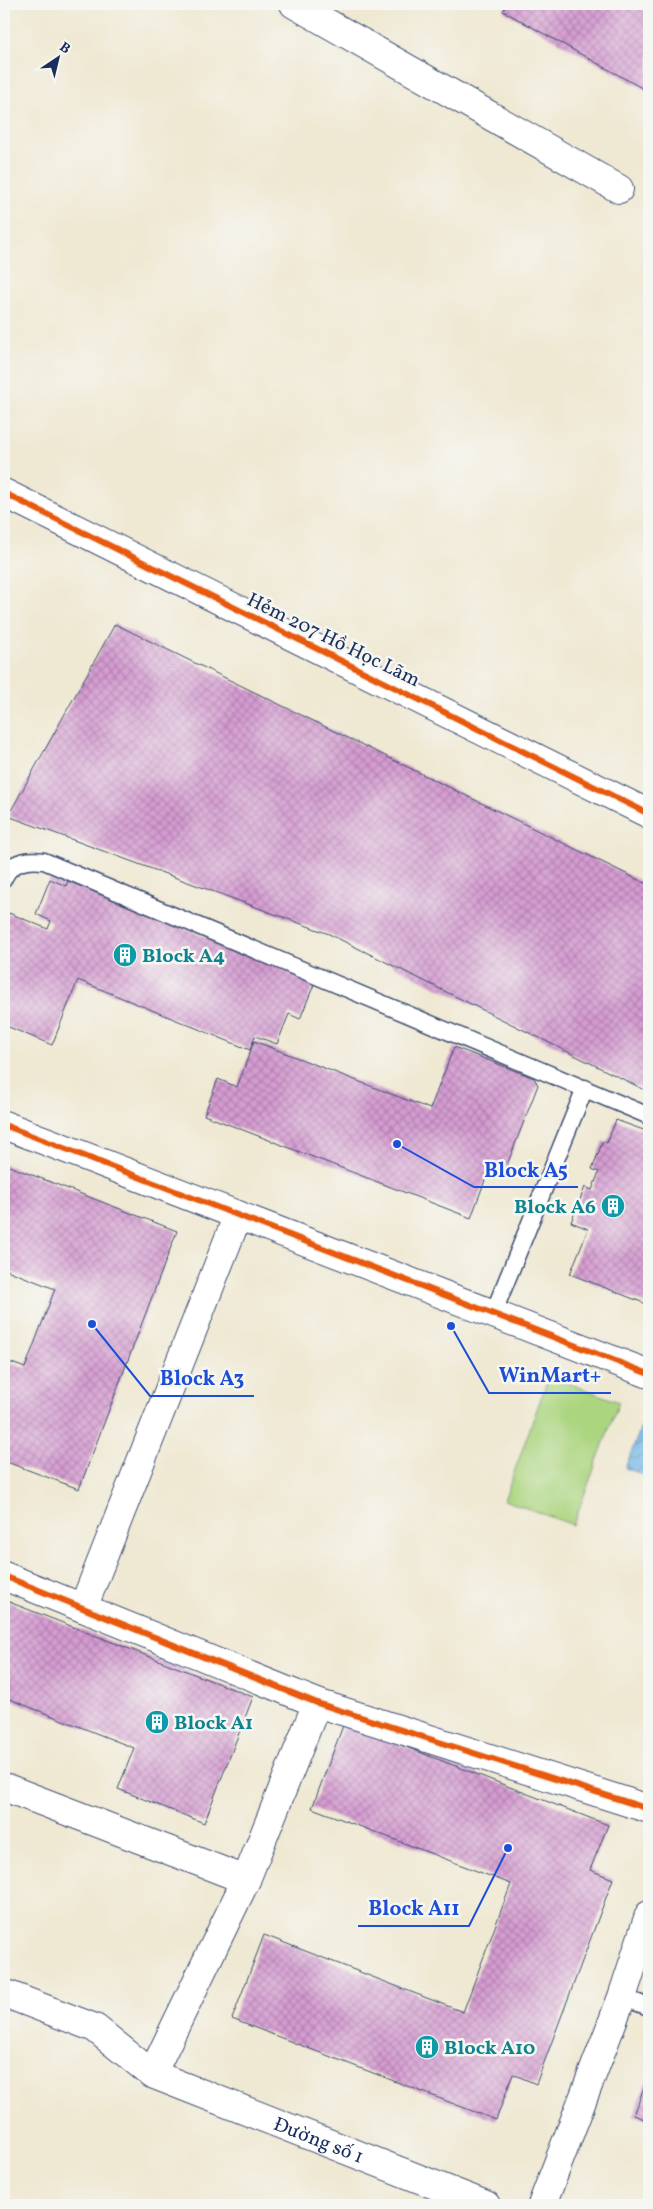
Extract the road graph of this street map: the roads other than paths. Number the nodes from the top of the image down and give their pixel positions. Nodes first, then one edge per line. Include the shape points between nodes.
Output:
1 (294, 4) edge
2 (619, 189) dead end
3 (4, 494) edge
4 (649, 814) edge
5 (4, 878) edge
6 (585, 1088) junction
7 (649, 1116) edge
8 (4, 1125) edge
9 (238, 1216) junction
10 (493, 1314) junction
11 (649, 1374) edge
12 (4, 1576) edge
13 (83, 1608) junction
14 (317, 1703) junction
15 (4, 1787) edge
16 (649, 1809) edge
17 (246, 1880) junction
18 (649, 1915) edge
19 (4, 1993) edge
20 (622, 1997) junction
21 (649, 2007) edge
22 (152, 2074) junction
23 (486, 2205) edge
24 (542, 2205) edge

1 - 2 street
3 - 4 street, Hẻm 207 Hồ Học Lãm
5 - 6 lane via 16,864 28,859 44,861
6 - 7 lane
6 - 10 lane
8 - 9 street
9 - 10 street
9 - 13 street
10 - 11 street
12 - 13 street
13 - 14 street
14 - 16 street
14 - 17 street
15 - 17 street
17 - 22 street
18 - 20 street
19 - 22 street, Đường số 1 via 95,2028
20 - 21 lane
20 - 24 street
22 - 23 street, Đường số 1

